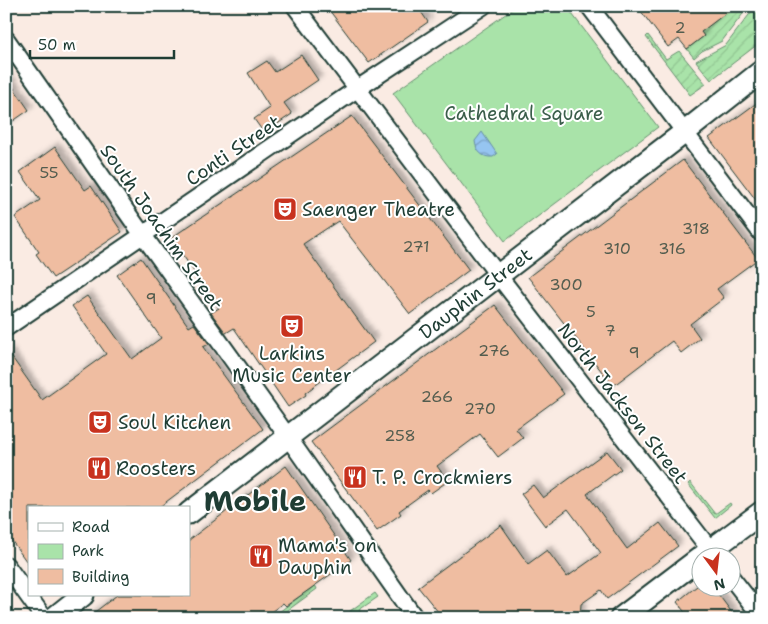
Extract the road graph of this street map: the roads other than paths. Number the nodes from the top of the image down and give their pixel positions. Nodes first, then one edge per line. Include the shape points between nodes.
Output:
1 (295, 6) edge
2 (483, 6) edge
3 (589, 6) edge
4 (6, 39) edge
5 (762, 71) edge
6 (357, 89) junction
7 (685, 132) junction
8 (762, 234) edge
9 (143, 235) junction
10 (498, 274) junction
11 (6, 328) edge
12 (287, 436) junction
13 (190, 512) edge
14 (762, 512) edge
15 (700, 546) edge
16 (719, 546) edge
17 (6, 565) edge
18 (690, 567) edge
19 (740, 589) edge
20 (28, 596) edge
21 (28, 596) edge
22 (82, 596) edge
23 (762, 617) edge
24 (44, 618) edge
25 (54, 618) edge
26 (415, 618) edge
27 (621, 618) edge

1 - 6 street, North Jackson Street
2 - 6 street, Conti Street
3 - 7 street
4 - 9 street, South Joachim Street
5 - 7 street, Dauphin Street
6 - 9 street, Conti Street
6 - 10 street, North Jackson Street
7 - 8 street
7 - 10 street, Dauphin Street
9 - 11 street, Conti Street
9 - 12 street, South Joachim Street
10 - 12 street, Dauphin Street
10 - 15 street, North Jackson Street
12 - 13 street, Dauphin Street
12 - 26 street, South Joachim Street
14 - 16 street
17 - 20 street
18 - 27 street
19 - 23 street
21 - 24 street
22 - 25 street

